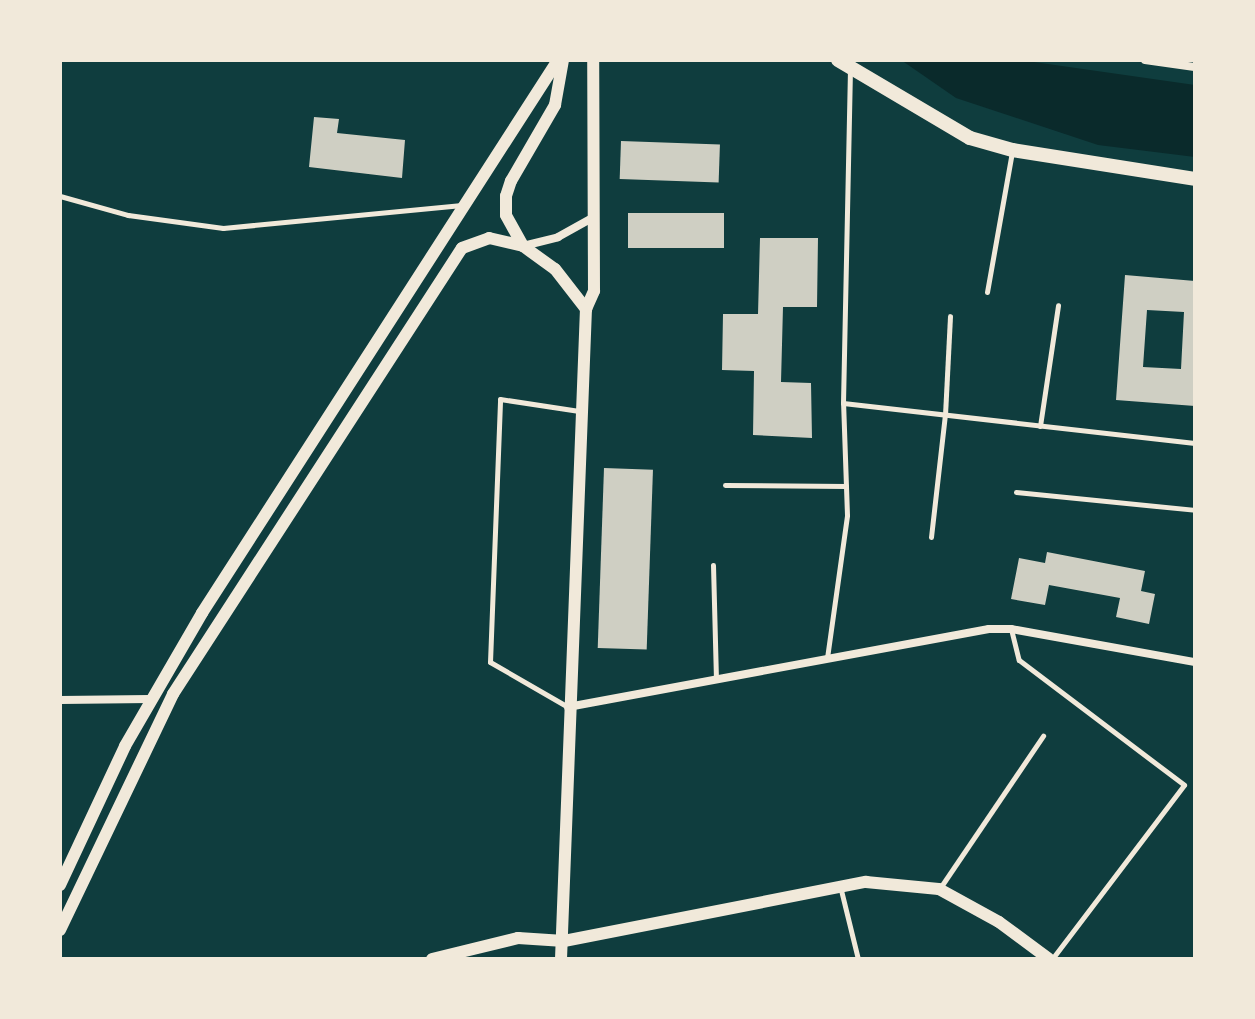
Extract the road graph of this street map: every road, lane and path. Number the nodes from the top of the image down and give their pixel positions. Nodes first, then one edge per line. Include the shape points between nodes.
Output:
1 (561, 60) edge
2 (593, 60) edge
3 (1145, 60) edge
4 (844, 64) edge
5 (1195, 67) edge
6 (1012, 150) junction
7 (1195, 179) edge
8 (60, 196) edge
9 (464, 205) junction
10 (591, 219) junction
11 (523, 246) junction
12 (987, 292) dead end
13 (1058, 305) dead end
14 (586, 309) junction
15 (950, 316) dead end
16 (843, 403) junction
17 (584, 411) junction
18 (945, 415) junction
19 (1040, 426) junction
20 (1195, 443) edge
21 (725, 485) dead end
22 (846, 486) junction
23 (1016, 492) dead end
24 (1195, 510) edge
25 (931, 537) dead end
26 (713, 565) dead end
27 (1011, 629) junction
28 (827, 658) junction
29 (1195, 662) edge
30 (716, 678) junction
31 (150, 699) junction
32 (60, 700) edge
33 (568, 707) junction
34 (1043, 736) dead end
35 (60, 885) edge
36 (939, 889) junction
37 (841, 890) junction
38 (60, 930) edge
39 (564, 941) junction
40 (432, 959) edge
41 (561, 959) edge
42 (858, 959) edge
43 (1050, 959) edge

1 - 9 street
1 - 11 street via 555,105 506,196 506,215
2 - 10 street
3 - 5 street
4 - 6 main road via 970,138
4 - 16 lane
6 - 7 main road
6 - 12 lane
8 - 9 lane via 128,215 223,228
9 - 31 street
10 - 11 street via 558,237
10 - 14 street via 594,291
11 - 14 street via 555,269
11 - 38 street via 489,238 462,248 173,694
13 - 19 lane
14 - 17 street
15 - 18 lane
16 - 18 lane
16 - 22 lane
17 - 33 street
17 - 33 lane via 500,399 490,662
18 - 19 lane
18 - 25 lane
19 - 20 lane
21 - 22 lane
22 - 28 lane via 847,515
23 - 24 lane
26 - 30 lane
27 - 28 street
27 - 29 street
27 - 43 lane via 1019,660 1184,785
28 - 30 street
30 - 33 street
31 - 32 street
31 - 35 street
33 - 39 street
34 - 36 lane
36 - 37 street via 866,882
36 - 43 street via 999,922
37 - 39 street
37 - 42 lane
39 - 40 street via 518,938
39 - 41 street

